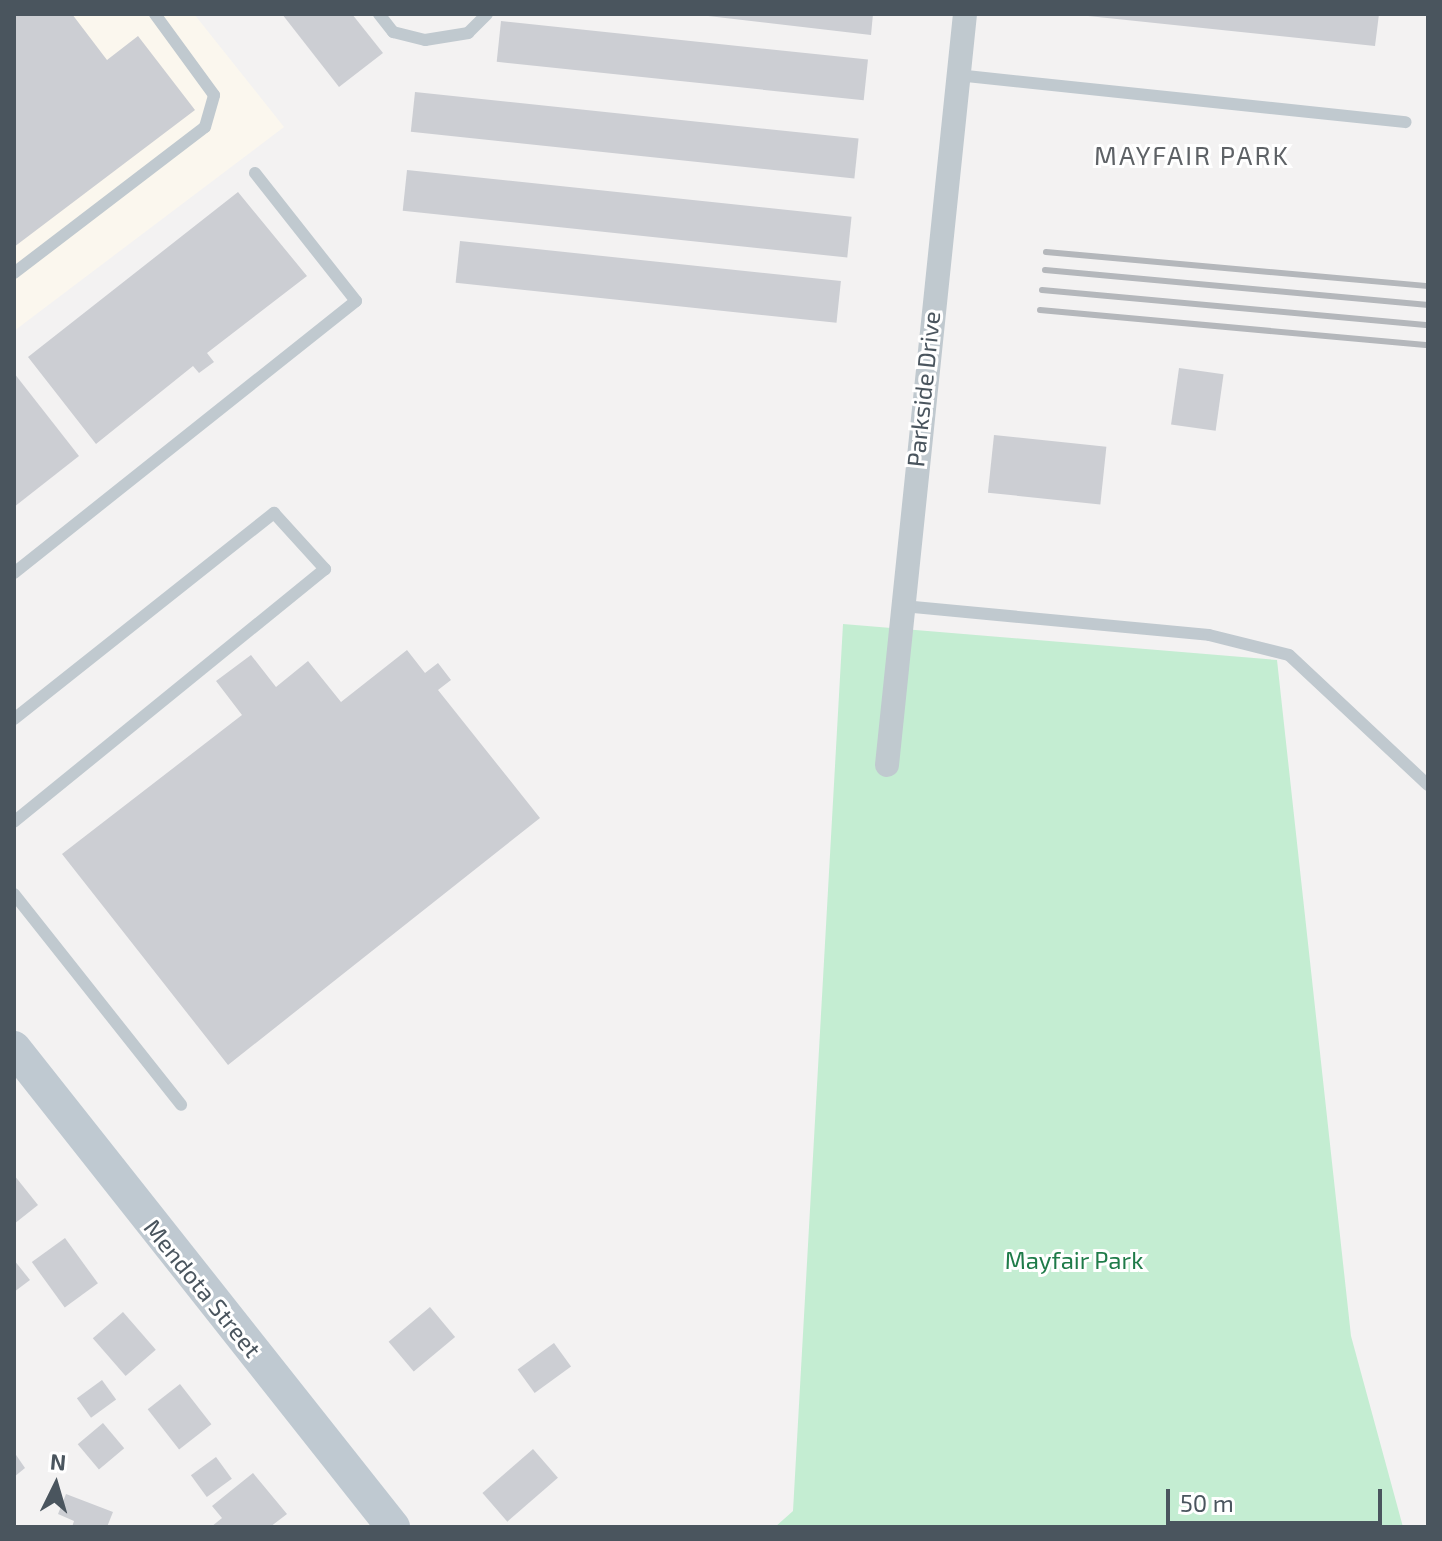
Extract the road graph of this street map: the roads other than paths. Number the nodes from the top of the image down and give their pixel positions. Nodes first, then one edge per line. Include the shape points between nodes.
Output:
1 (155, 14) edge
2 (379, 14) edge
3 (487, 14) edge
4 (965, 14) edge
5 (957, 75) junction
6 (1406, 122) dead end
7 (255, 173) dead end
8 (14, 273) edge
9 (14, 573) edge
10 (901, 606) junction
11 (14, 719) edge
12 (887, 765) dead end
13 (1428, 785) edge
14 (14, 822) edge
15 (14, 894) edge
16 (14, 1048) edge
17 (181, 1105) dead end
18 (393, 1527) edge

1 - 8 lane via 214,95 205,127
2 - 3 lane via 393,32 425,40 468,33
4 - 5 street, Parkside Drive
5 - 6 lane
5 - 10 street, Parkside Drive
7 - 9 lane via 356,301
10 - 12 street, Parkside Drive
10 - 13 lane via 1209,635 1289,655
11 - 14 lane via 274,513 325,569
15 - 17 lane
16 - 18 street, Mendota Street

